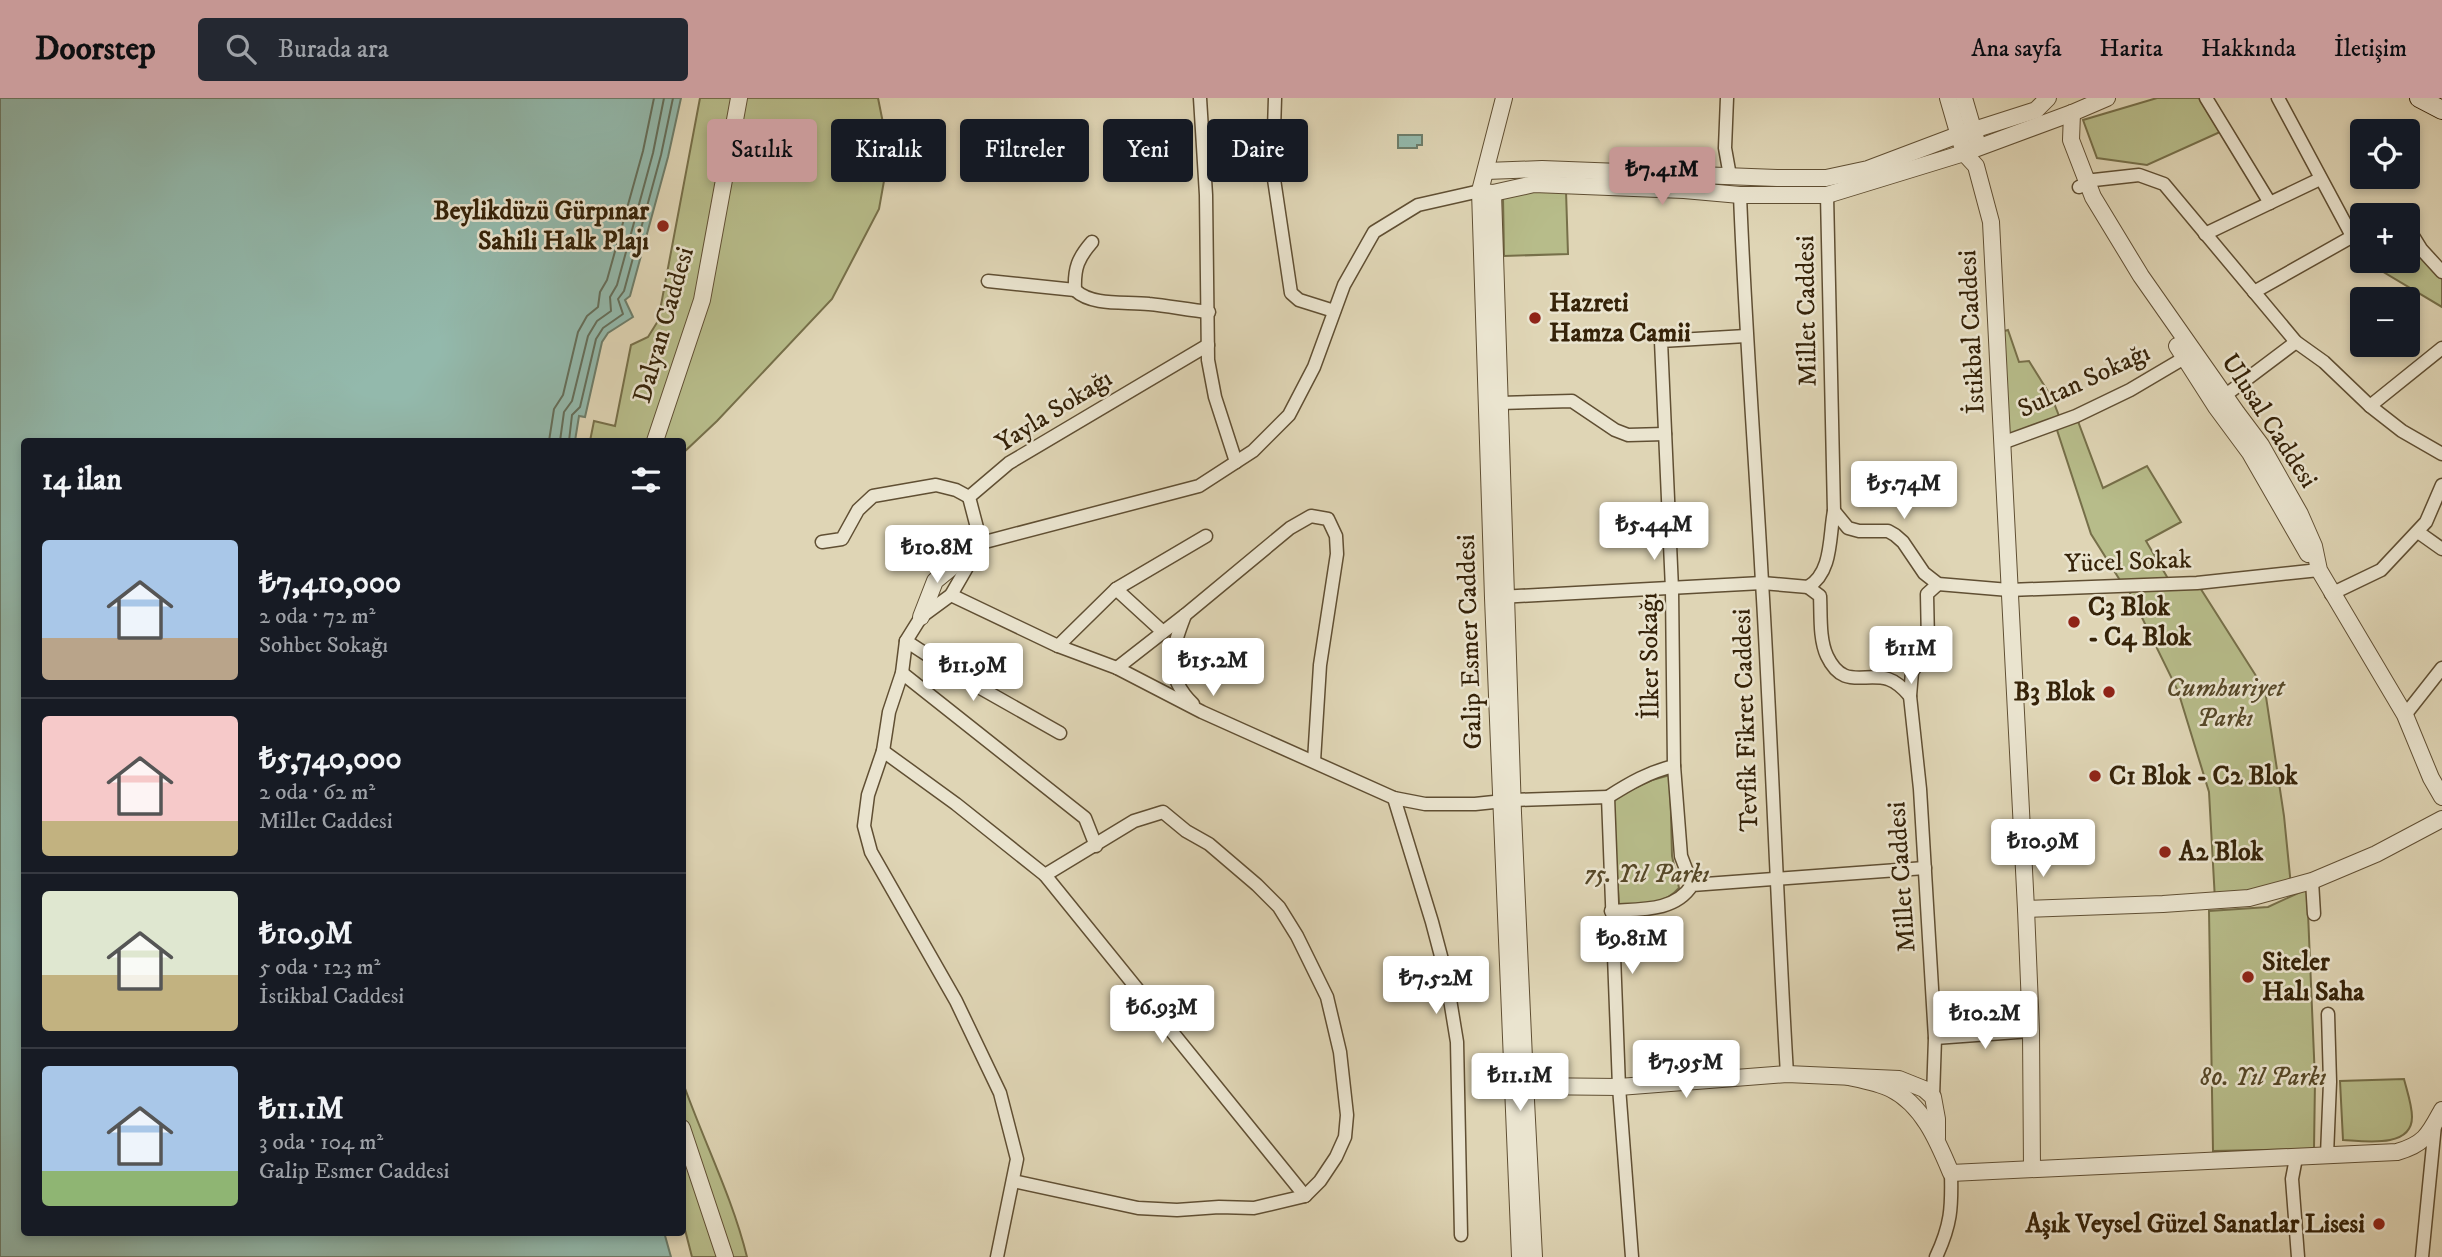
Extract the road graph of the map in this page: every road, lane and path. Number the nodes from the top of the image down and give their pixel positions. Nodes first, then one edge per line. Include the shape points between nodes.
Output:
1 (739, 98) edge
2 (1200, 98) edge
3 (1275, 98) edge
4 (1504, 98) edge
5 (1727, 98) edge
6 (1948, 98) edge
7 (1964, 98) edge
8 (2048, 98) edge
9 (2107, 98) edge
10 (2206, 98) edge
11 (2278, 98) edge
12 (2419, 98) edge
13 (2442, 110) edge
14 (2072, 113) junction
15 (1274, 119) edge
16 (2039, 125) junction
17 (1966, 133) junction
18 (1203, 139) junction
19 (1207, 139) edge
20 (1971, 150) junction
21 (1486, 171) junction
22 (1730, 176) junction
23 (1826, 178) junction
24 (2320, 178) junction
25 (1275, 182) edge
26 (2083, 185) junction
27 (1487, 192) junction
28 (1740, 195) junction
29 (1826, 195) junction
30 (2270, 203) junction
31 (2350, 223) edge
32 (2203, 231) junction
33 (2350, 237) edge
34 (1092, 242) dead end
35 (2420, 247) edge
36 (2442, 272) edge
37 (988, 281) dead end
38 (1075, 290) junction
39 (2253, 292) junction
40 (1334, 311) junction
41 (1209, 312) junction
42 (1746, 336) junction
43 (2296, 342) junction
44 (1209, 345) junction
45 (2442, 348) edge
46 (2189, 355) junction
47 (2221, 402) junction
48 (1500, 403) junction
49 (2370, 406) junction
50 (1665, 434) junction
51 (656, 438) edge
52 (2002, 443) junction
53 (2440, 455) edge
54 (1236, 462) junction
55 (2442, 485) edge
56 (969, 497) junction
57 (1834, 511) junction
58 (1859, 531) junction
59 (2418, 532) junction
60 (1206, 536) dead end
61 (822, 542) dead end
62 (981, 543) junction
63 (2442, 549) edge
64 (1828, 554) junction
65 (2319, 570) junction
66 (1822, 573) junction
67 (1924, 573) junction
68 (1762, 583) junction
69 (1938, 584) junction
70 (1808, 587) junction
71 (1116, 589) junction
72 (1672, 589) junction
73 (2009, 590) junction
74 (2332, 594) junction
75 (951, 595) junction
76 (1820, 596) junction
77 (1499, 597) junction
78 (1926, 598) junction
79 (1185, 615) junction
80 (920, 617) junction
81 (1163, 632) junction
82 (906, 641) junction
83 (1058, 646) junction
84 (1919, 661) junction
85 (1117, 668) junction
86 (2442, 668) edge
87 (902, 673) junction
88 (1886, 678) junction
89 (1910, 696) junction
90 (1202, 712) junction
91 (2405, 715) junction
92 (1060, 733) dead end
93 (883, 751) junction
94 (1314, 761) junction
95 (1674, 766) junction
96 (1608, 797) junction
97 (2442, 797) edge
98 (1394, 799) junction
99 (1507, 801) junction
100 (2442, 819) edge
101 (1096, 846) junction
102 (1925, 868) junction
103 (1045, 875) junction
104 (1775, 879) junction
105 (2312, 881) junction
106 (1692, 885) junction
107 (2026, 909) junction
108 (1611, 911) junction
109 (2314, 914) dead end
110 (2328, 1014) dead end
111 (2031, 1031) junction
112 (1936, 1038) junction
113 (1787, 1074) junction
114 (1849, 1077) junction
115 (1520, 1086) junction
116 (1619, 1087) junction
117 (1933, 1097) junction
118 (2438, 1116) edge
119 (1937, 1139) junction
120 (686, 1140) edge
121 (2327, 1156) junction
122 (2296, 1158) junction
123 (2032, 1169) junction
124 (1951, 1173) junction
125 (1013, 1181) junction
126 (1305, 1196) junction
127 (1461, 1235) dead end
128 (1943, 1241) junction
129 (725, 1257) edge
130 (997, 1257) edge
131 (1520, 1257) edge
132 (1534, 1257) edge
133 (1632, 1257) edge
134 (1936, 1257) edge
135 (1944, 1257) edge
136 (2298, 1257) edge
137 (2422, 1257) edge

1 - 51 street, Dalyan Caddesi via 702,300
2 - 18 street
3 - 15 street
4 - 21 street
5 - 22 street via 1725,148
6 - 17 street
7 - 17 street
8 - 17 street via 2036,110
9 - 14 street
10 - 30 street
11 - 24 street
12 - 13 main road
14 - 16 street
14 - 26 street via 2071,140
16 - 20 street
16 - 26 street via 2061,136
17 - 20 street
17 - 23 street via 1868,169
18 - 19 street
18 - 41 street
20 - 29 street
20 - 52 street, İstikbal Caddesi via 1991,222
21 - 22 street
21 - 27 street
22 - 23 street
23 - 29 street
24 - 30 street
24 - 31 street
25 - 40 street via 1292,293 1299,300
26 - 32 street via 2139,175 2164,184
26 - 46 street via 2085,202
27 - 28 street via 1534,184
27 - 40 street via 1418,205 1374,232
27 - 48 street
27 - 77 street, Galip Esmer Caddesi
28 - 29 street
28 - 42 street, Tevfik Fikret Caddesi
29 - 57 street, Millet Caddesi
30 - 32 street
32 - 39 street
33 - 39 street
34 - 38 street via 1080,256
35 - 36 street
37 - 38 street
38 - 41 street via 1081,296 1106,301
39 - 43 street
40 - 54 street via 1314,367 1289,415
41 - 44 street
42 - 50 street, İlker Sokağı via 1661,341
42 - 68 street, Tevfik Fikret Caddesi
43 - 47 street
43 - 49 street
44 - 54 street via 1215,397
44 - 56 street, Yayla Sokağı via 1009,463
45 - 49 street
46 - 47 street
46 - 52 street, Sultan Sokağı via 2076,416
47 - 65 street
48 - 50 street via 1572,401 1628,435
48 - 77 street
49 - 53 street
50 - 72 street, İlker Sokağı
52 - 73 street, İstikbal Caddesi
54 - 62 street via 1199,486
55 - 59 street
56 - 61 street via 936,485 873,496 858,510 842,539
56 - 62 street
57 - 58 street via 1848,528
57 - 64 street, Millet Caddesi
58 - 64 street via 1848,533
58 - 67 street via 1895,535
59 - 63 street
59 - 74 street via 2381,570
60 - 71 street
62 - 75 street
62 - 80 street via 934,581
64 - 66 street
65 - 73 street, Yücel Sokak via 2197,583
65 - 74 street
66 - 70 street
66 - 76 street
67 - 69 street
67 - 78 street
68 - 70 street
68 - 72 street
68 - 104 street, Tevfik Fikret Caddesi
69 - 73 street, Yücel Sokak
69 - 78 street
70 - 76 street
71 - 81 street
71 - 83 street
72 - 77 street
72 - 95 street, İlker Sokağı
73 - 107 street, İstikbal Caddesi
74 - 91 street
75 - 80 street
75 - 83 street
76 - 88 street via 1824,647 1832,664 1853,680
77 - 99 street, Galip Esmer Caddesi
78 - 84 street via 1928,643
79 - 81 street
79 - 90 street via 1173,648 1172,668 1186,697
79 - 94 street via 1290,528 1311,516 1328,519 1336,536 1337,554 1320,665
80 - 82 street
81 - 85 street
82 - 87 street
82 - 92 street
83 - 85 street
84 - 88 street
84 - 89 street, Millet Caddesi via 1912,672
85 - 90 street
86 - 91 street
87 - 93 street via 888,712
87 - 101 street via 1085,818
88 - 89 street
89 - 102 street, Millet Caddesi
90 - 94 street
91 - 97 street
93 - 103 street
93 - 125 street via 867,796 864,826 871,852 956,1001 1000,1093 1017,1159
94 - 98 street
95 - 96 street via 1655,771
95 - 106 street, İlker Sokağı via 1681,856
96 - 99 street
96 - 108 street
98 - 99 street via 1425,804
98 - 127 street via 1446,975 1457,1042
99 - 115 street, Galip Esmer Caddesi
100 - 105 street
101 - 103 street
101 - 126 street via 1134,821 1163,812 1257,885 1279,907 1297,936 1327,996 1340,1052 1347,1115 1345,1137 1336,1157
102 - 104 street
102 - 112 street, Millet Caddesi
103 - 126 street
104 - 106 street
104 - 113 street, Tevfik Fikret Caddesi
105 - 107 street via 2249,898
105 - 109 street
106 - 108 street via 1666,905
107 - 111 street, İstikbal Caddesi
108 - 116 street
110 - 121 street
111 - 112 street
111 - 123 street, İstikbal Caddesi
112 - 117 street, Millet Caddesi
113 - 114 street
113 - 116 street
114 - 117 street via 1899,1079
114 - 119 street via 1891,1089 1905,1098
115 - 116 street
115 - 131 street, Galip Esmer Caddesi
115 - 132 street
116 - 133 street
117 - 119 street
118 - 121 street via 2415,1147
118 - 137 street
119 - 124 street
120 - 129 street
121 - 122 street
122 - 123 street
122 - 136 street via 2292,1179
123 - 124 street
124 - 128 street via 1952,1208
125 - 126 street via 1138,1208 1254,1208
125 - 130 street
128 - 134 street
128 - 135 street

